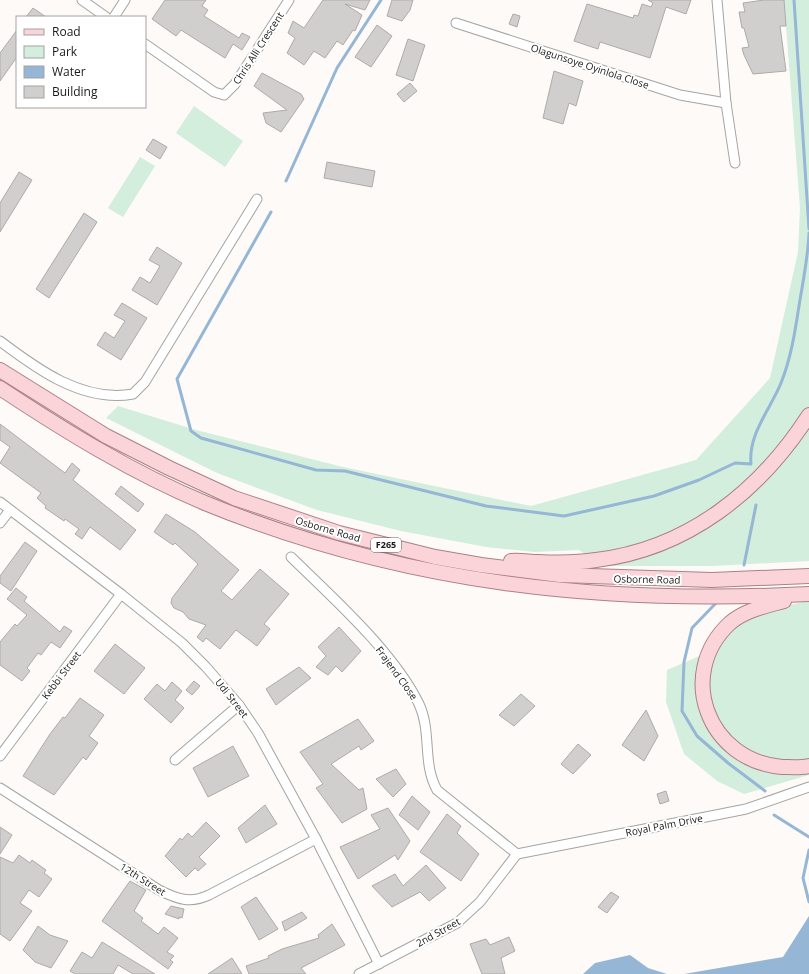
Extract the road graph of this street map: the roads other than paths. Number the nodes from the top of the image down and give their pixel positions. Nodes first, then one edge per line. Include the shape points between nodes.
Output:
1 (82, 0) edge
2 (125, 0) edge
3 (288, 0) edge
4 (717, 0) edge
5 (105, 16) edge
6 (115, 16) edge
7 (456, 23) dead end
8 (146, 45) edge
9 (726, 103) junction
10 (735, 163) dead end
11 (257, 199) dead end
12 (0, 341) edge
13 (0, 370) edge
14 (0, 388) edge
15 (809, 415) edge
16 (0, 502) edge
17 (10, 510) junction
18 (0, 523) edge
19 (291, 557) dead end
20 (482, 565) junction
21 (809, 576) edge
22 (121, 594) junction
23 (809, 595) edge
24 (240, 706) junction
25 (0, 756) edge
26 (175, 760) dead end
27 (809, 766) edge
28 (0, 788) edge
29 (809, 788) edge
30 (316, 839) junction
31 (518, 854) junction
32 (379, 964) junction
33 (359, 974) edge

1 - 5 street
2 - 6 street
3 - 8 street, Chris Alli Crescent via 236,84 224,95 214,92
4 - 9 street
7 - 9 street, Olagunsoye Oyinlola Close via 680,96
9 - 10 street
11 - 12 street via 140,389 133,394 109,396 73,387
13 - 20 main road, Osborne Road / F265 via 106,436 234,498 339,533
14 - 23 main road, Osborne Road / F265 via 102,452 204,502 288,533 382,560 464,578 550,590 678,597
15 - 20 main road via 776,461 738,498 696,526 647,548 616,557 565,563 514,561
16 - 17 street, Udi Street
17 - 18 street
17 - 22 street, Udi Street
19 - 31 street, Frajend Close via 344,609 385,654 404,680 419,704 424,720 428,742 428,767 437,790
20 - 21 main road, Osborne Road / F265 via 608,578 712,580
22 - 24 street, Udi Street via 182,643
22 - 25 street, Kebbi Street
23 - 27 main road via 760,607 731,622 717,639 705,664 703,697 714,728 726,742 751,760 771,766
24 - 26 street
24 - 30 street, Udi Street via 258,733
28 - 30 street, 12th Street via 159,890 185,901 209,895
29 - 31 street, Royal Palm Drive via 734,812
30 - 32 street, Udi Street
31 - 32 street, 2nd Street via 480,902 457,923
32 - 33 street, 2nd Street

